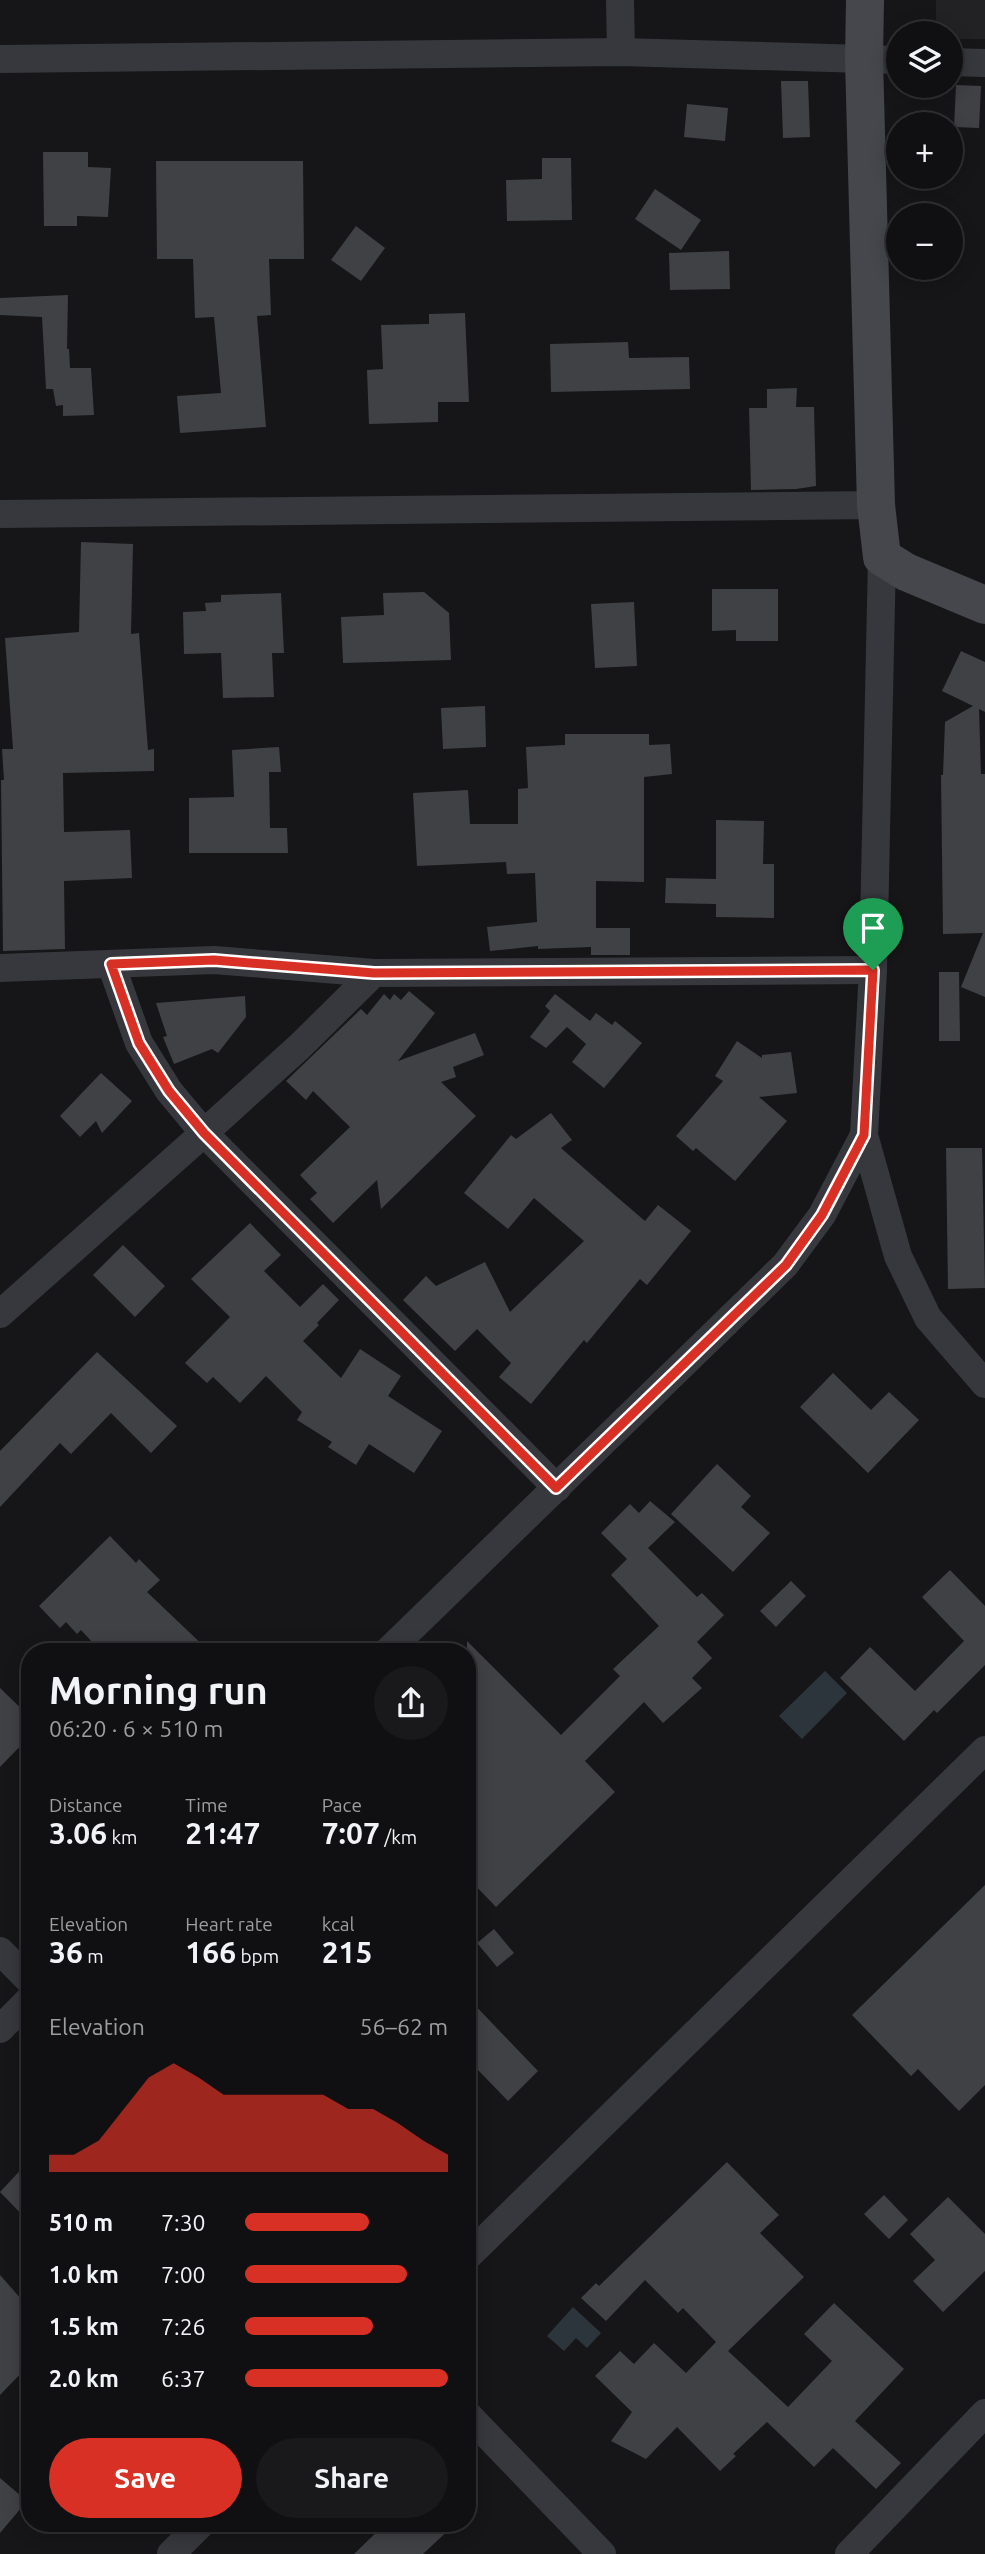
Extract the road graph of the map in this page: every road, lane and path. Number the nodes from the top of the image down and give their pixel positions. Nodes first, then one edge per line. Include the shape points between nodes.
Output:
1 (620, 0) edge
2 (865, 0) edge
3 (621, 52) junction
4 (0, 59) edge
5 (881, 60) edge
6 (963, 62) edge
7 (985, 63) edge
8 (876, 505) junction
9 (0, 514) edge
10 (881, 557) junction
11 (942, 587) junction
12 (985, 587) edge
13 (985, 605) edge
14 (111, 964) junction
15 (0, 968) edge
16 (873, 970) junction
17 (374, 973) junction
18 (204, 1133) junction
19 (864, 1135) junction
20 (0, 1314) edge
21 (985, 1384) edge
22 (556, 1488) junction
23 (396, 1643) edge
24 (985, 1750) edge
25 (0, 1951) edge
26 (21, 1972) edge
27 (21, 2008) edge
28 (0, 2029) edge
29 (476, 2248) edge
30 (985, 2413) edge
31 (476, 2423) edge
32 (193, 2532) edge
33 (171, 2554) edge
34 (602, 2554) edge
35 (849, 2554) edge

1 - 3 street
2 - 5 street
3 - 4 street
3 - 5 street
5 - 8 street
6 - 7 street
8 - 9 street
8 - 10 street
10 - 11 street
10 - 16 street
11 - 12 street
11 - 13 street
14 - 15 street
14 - 17 street via 214,960
14 - 18 street via 139,1043 169,1091
16 - 17 street
16 - 19 street
17 - 18 street
18 - 20 street
18 - 22 street
19 - 21 street via 898,1256 928,1318
19 - 22 street via 822,1215 786,1265
22 - 23 street
24 - 29 street
25 - 26 street
27 - 28 street
30 - 35 street
31 - 34 street
32 - 33 street

